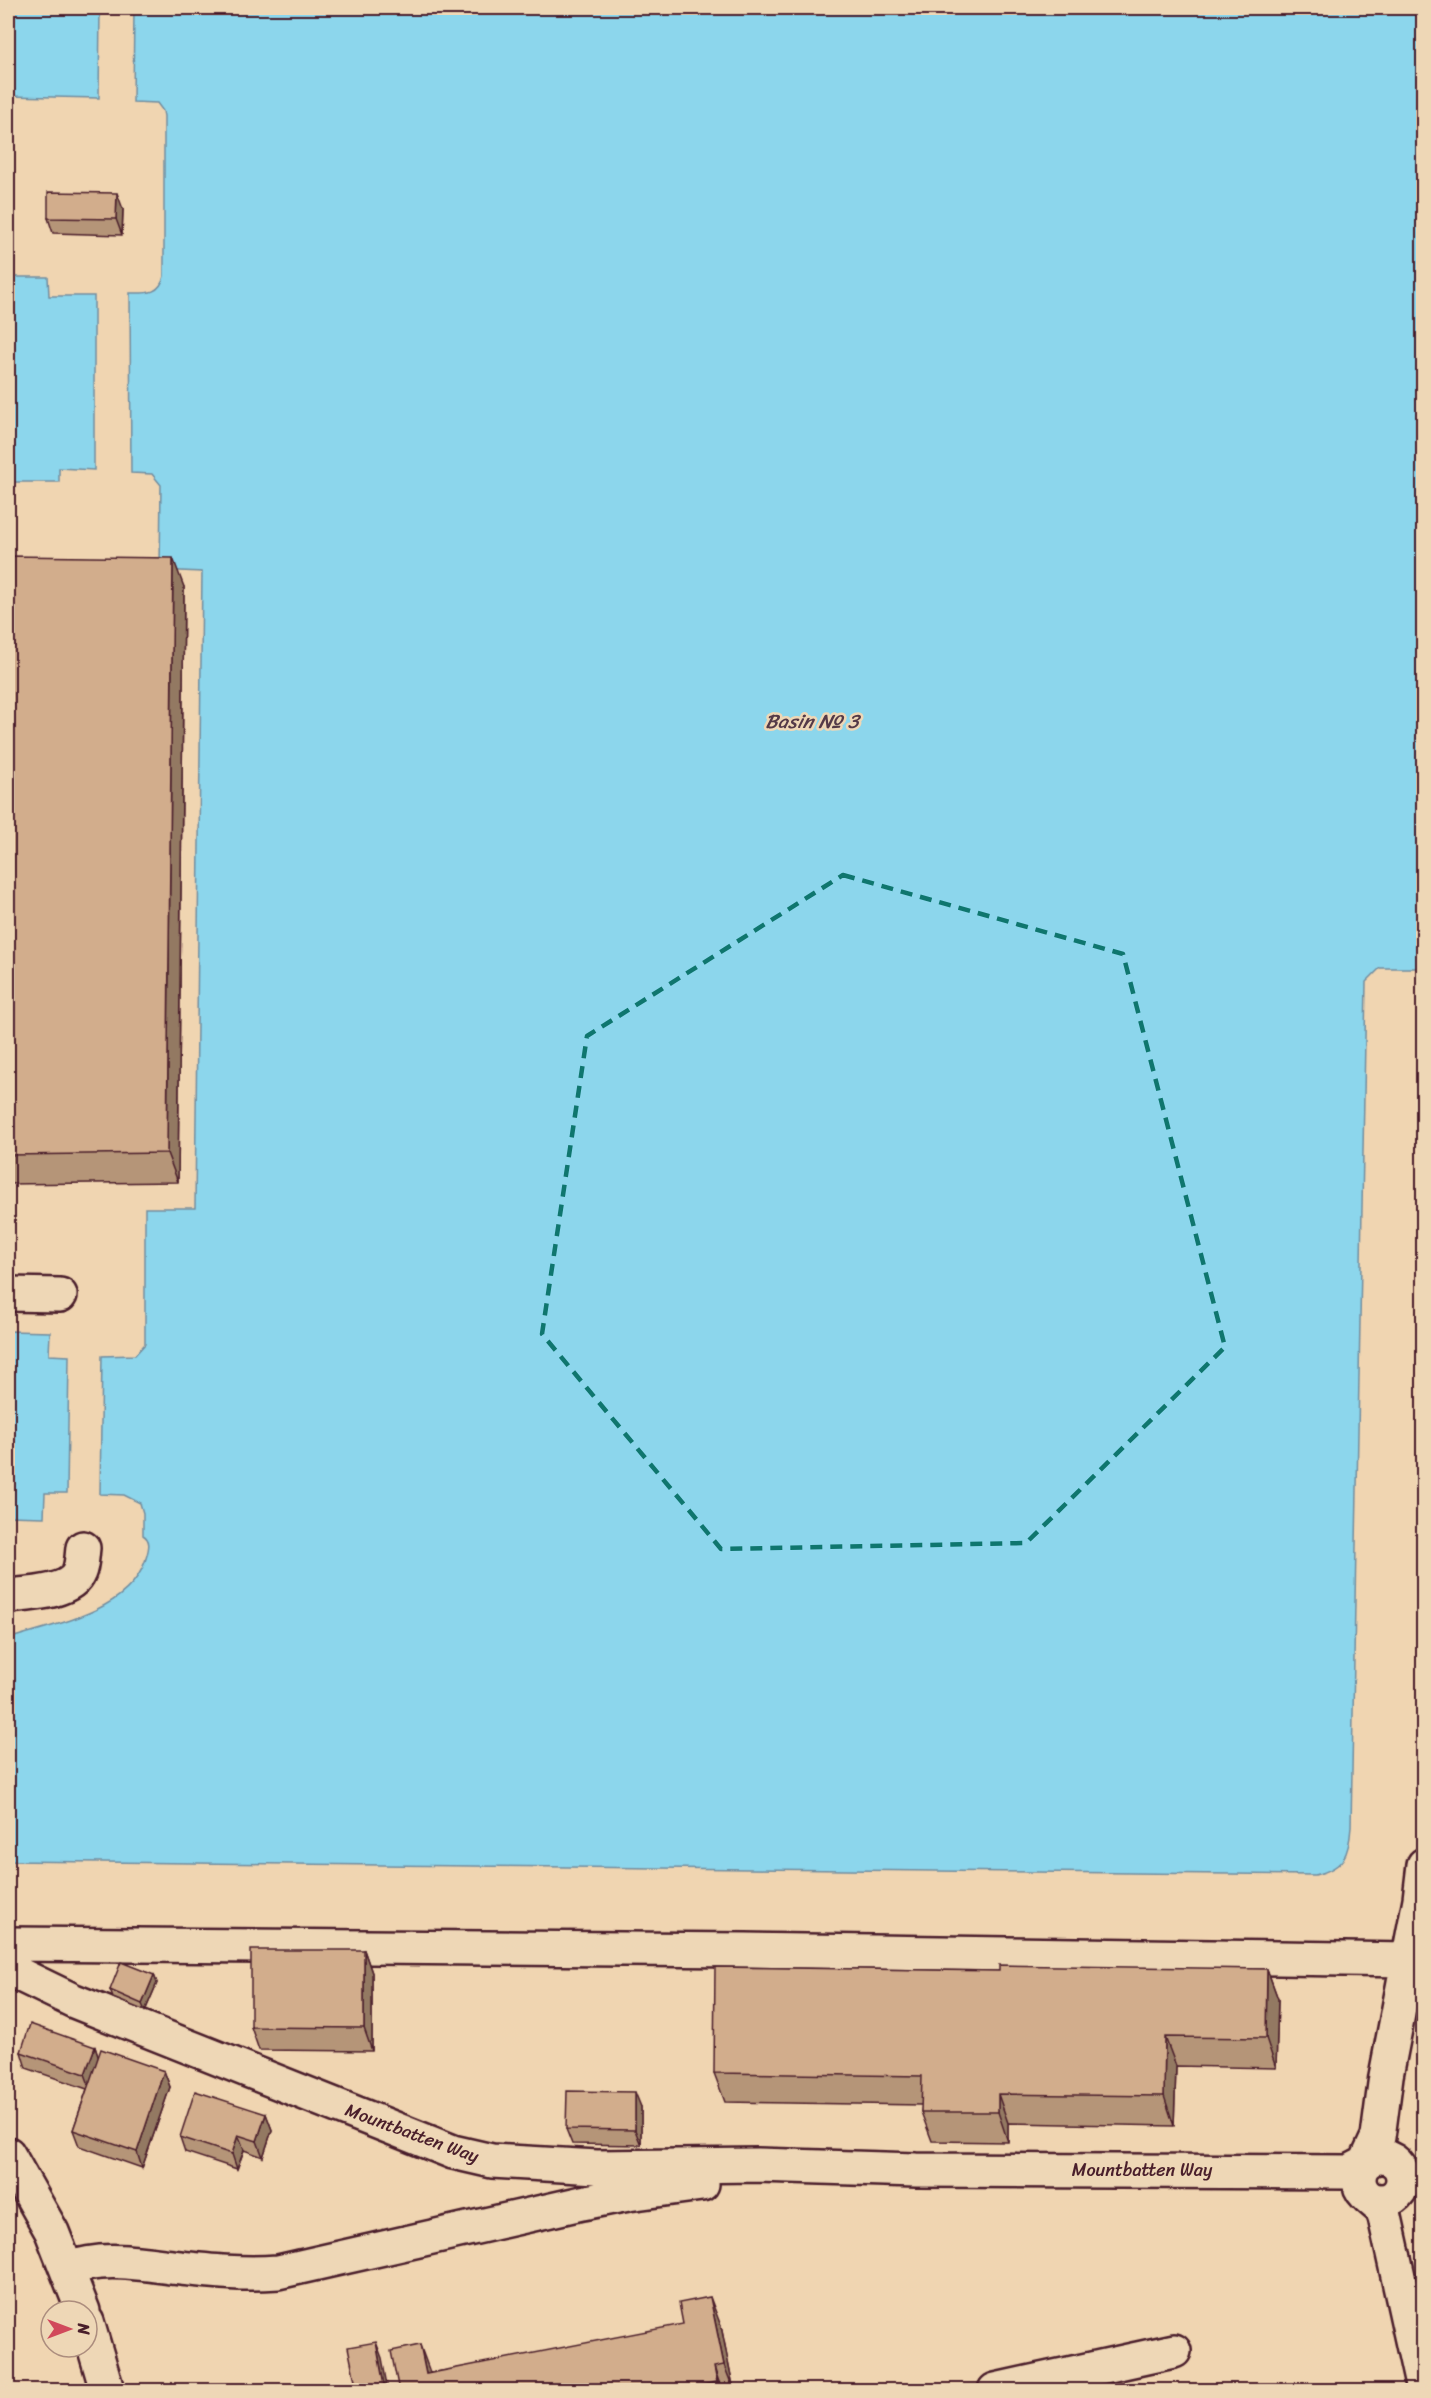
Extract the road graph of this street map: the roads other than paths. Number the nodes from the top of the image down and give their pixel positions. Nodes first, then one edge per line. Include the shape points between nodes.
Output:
1 (8, 1294) edge
2 (60, 1295) dead end
3 (83, 1548) dead end
4 (8, 1596) edge
5 (1424, 1865) edge
6 (1416, 1940) edge
7 (8, 1944) edge
8 (8, 1969) edge
9 (8, 2154) edge
10 (916, 2170) junction
11 (1392, 2176) edge
12 (68, 2269) junction
13 (79, 2299) edge
14 (1174, 2351) dead end
15 (98, 2359) edge
16 (107, 2391) edge
17 (994, 2391) edge
18 (1423, 2391) edge

1 - 2 lane
3 - 4 lane via 80,1572 74,1580 52,1590
5 - 6 lane
6 - 7 lane via 722,1950
6 - 11 lane via 1383,2104 1382,2142
8 - 10 lane, Mountbatten Way via 85,2006 473,2158 577,2166 758,2164
9 - 12 lane
10 - 11 lane, Mountbatten Way via 1205,2170 1320,2173 1351,2179
10 - 12 lane, Mountbatten Way via 762,2179 628,2194 278,2272 241,2274 107,2261
11 - 18 lane via 1391,2234
12 - 13 lane
14 - 17 lane
15 - 16 lane

